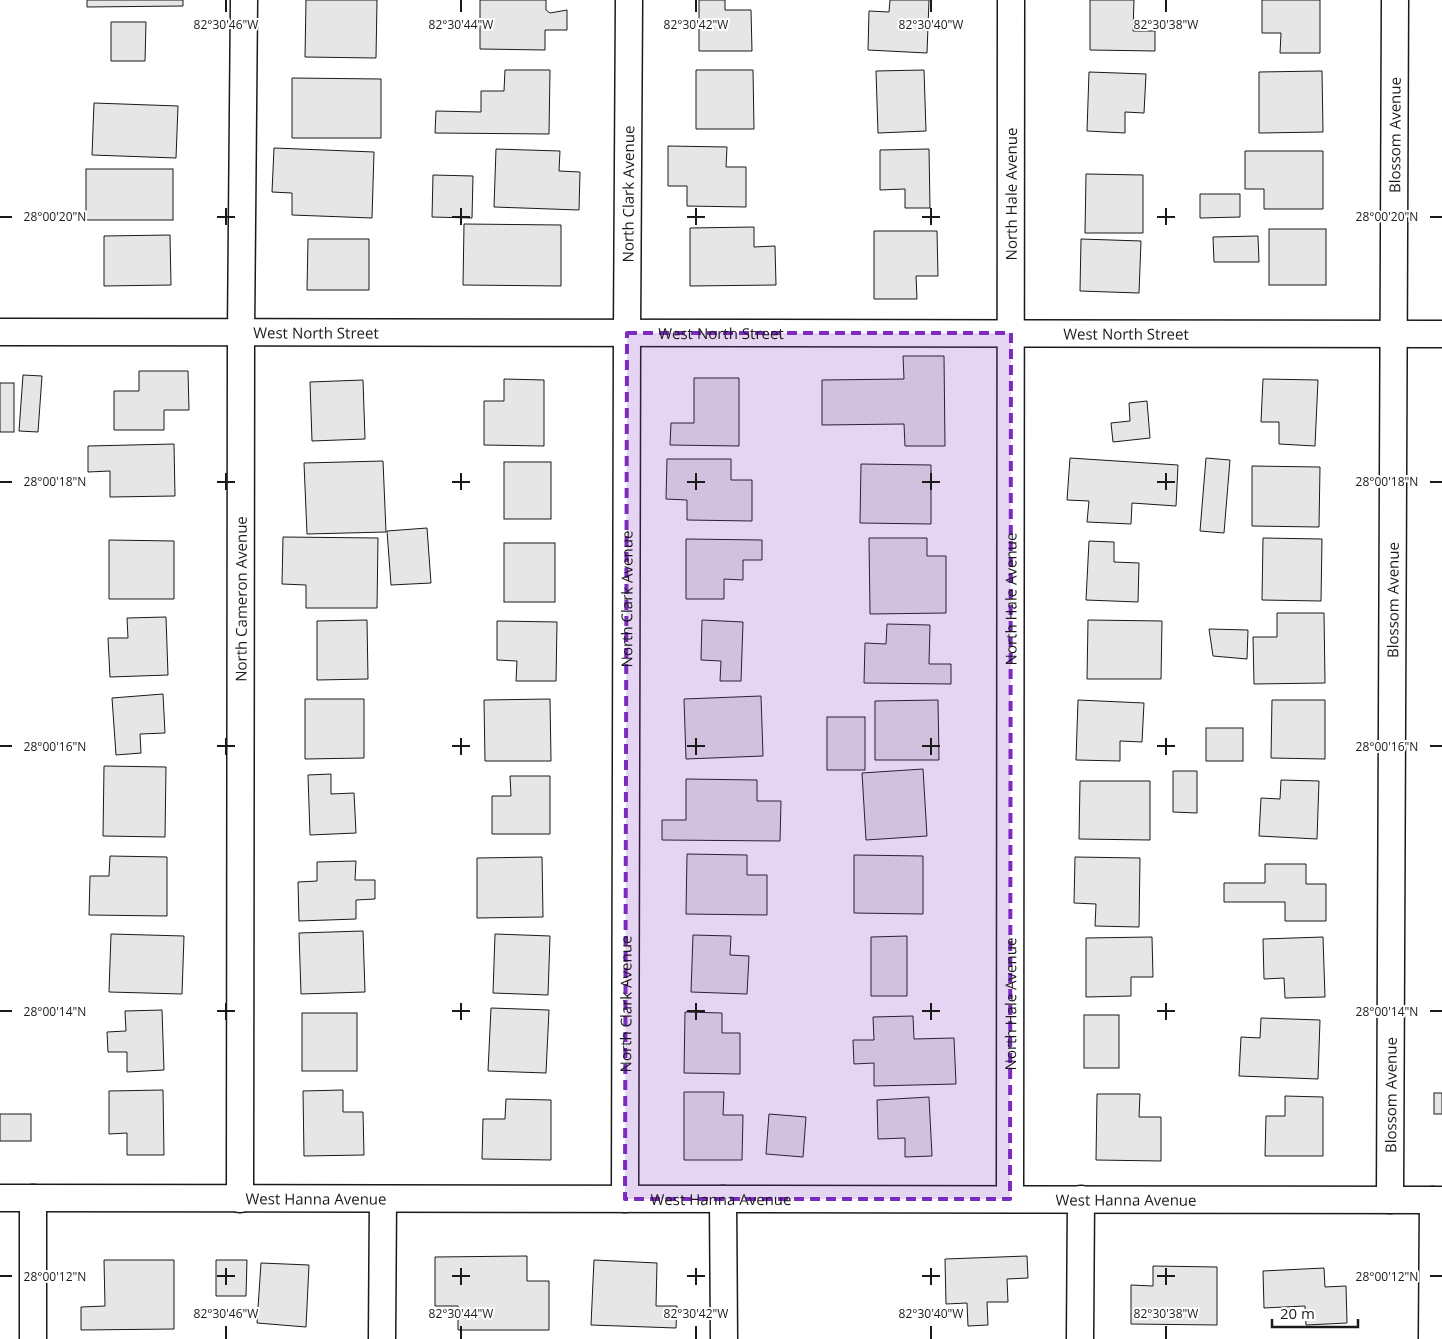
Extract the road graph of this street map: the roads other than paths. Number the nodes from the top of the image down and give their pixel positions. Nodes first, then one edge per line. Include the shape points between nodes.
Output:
1 (244, 0) edge
2 (629, 0) edge
3 (1011, 0) edge
4 (1395, 0) edge
5 (0, 332) edge
6 (241, 332) junction
7 (627, 333) junction
8 (1011, 333) junction
9 (1394, 334) junction
10 (1442, 334) edge
11 (0, 1198) edge
12 (33, 1198) junction
13 (240, 1199) junction
14 (383, 1199) junction
15 (625, 1199) junction
16 (722, 1199) junction
17 (1010, 1199) junction
18 (1081, 1199) junction
19 (1390, 1200) junction
20 (1437, 1200) edge
21 (33, 1339) edge
22 (382, 1339) edge
23 (724, 1339) edge
24 (1080, 1339) edge
25 (1432, 1339) edge

1 - 6 street, North Cameron Avenue
2 - 7 street, North Clark Avenue
3 - 8 street, North Hale Avenue
4 - 9 street, Blossom Avenue
5 - 6 street, West North Street
6 - 7 street, West North Street
6 - 13 street, North Cameron Avenue
7 - 8 street, West North Street
7 - 15 street, North Clark Avenue
8 - 9 street, West North Street
8 - 17 street, North Hale Avenue
9 - 10 street, West North Street
9 - 19 street, Blossom Avenue
11 - 12 street, West Hanna Avenue
12 - 13 street, West Hanna Avenue
12 - 21 street
13 - 14 street, West Hanna Avenue
14 - 15 street, West Hanna Avenue
14 - 22 street
15 - 16 street, West Hanna Avenue
16 - 17 street, West Hanna Avenue
16 - 23 street
17 - 18 street, West Hanna Avenue
18 - 19 street, West Hanna Avenue
18 - 24 street
19 - 20 street, West Hanna Avenue
20 - 25 street

